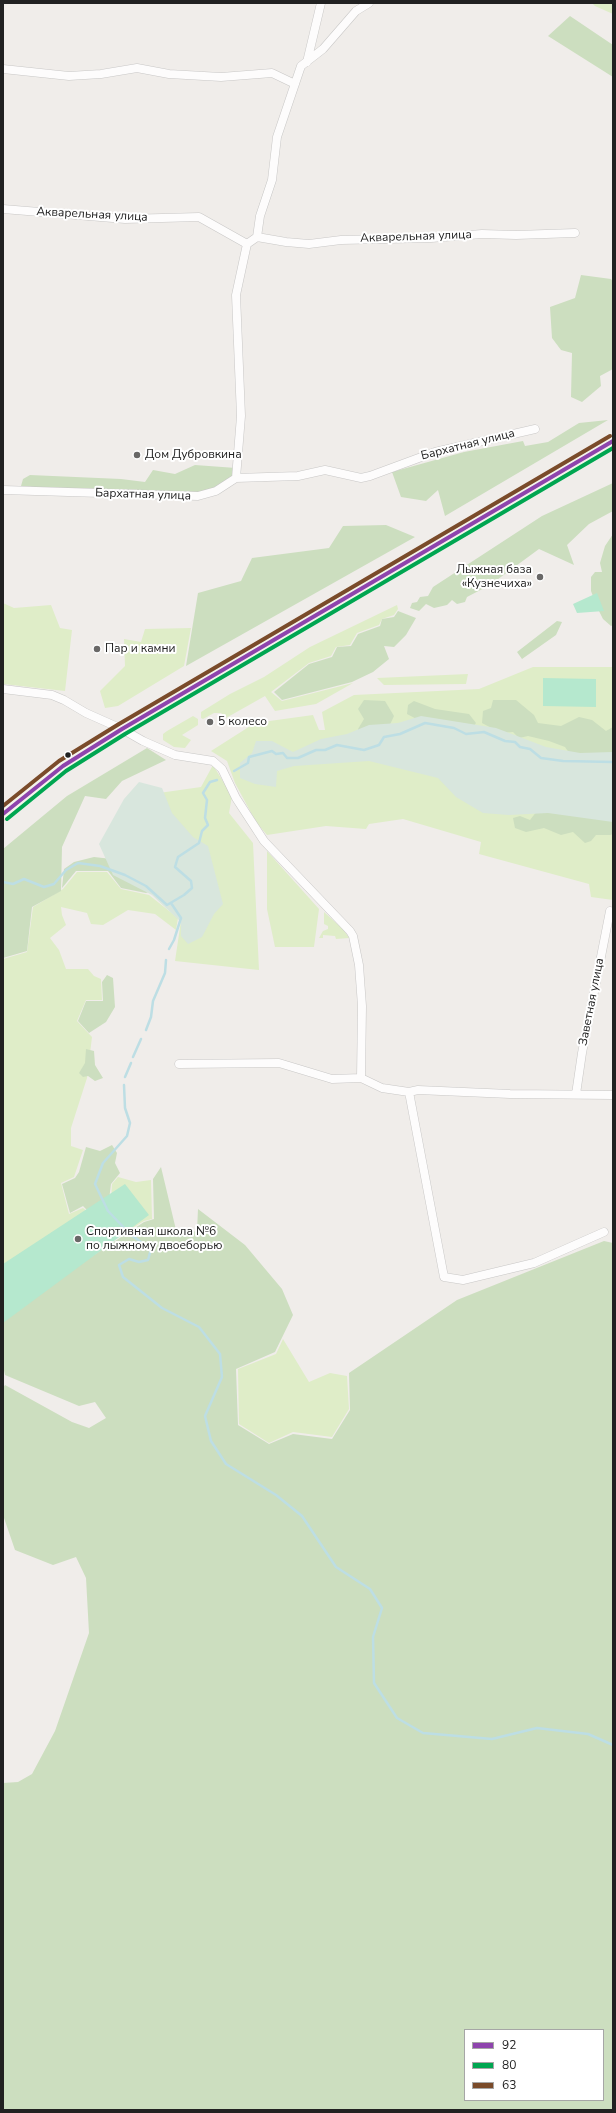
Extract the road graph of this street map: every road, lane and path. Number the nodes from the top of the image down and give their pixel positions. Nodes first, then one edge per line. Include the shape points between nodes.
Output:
1 (321, 3) edge
2 (369, 3) edge
3 (307, 62) junction
4 (3, 69) edge
5 (295, 84) junction
6 (3, 209) edge
7 (575, 233) dead end
8 (257, 237) junction
9 (246, 244) junction
10 (535, 429) dead end
11 (613, 441) edge
12 (236, 478) junction
13 (3, 490) edge
14 (3, 689) edge
15 (122, 728) junction
16 (3, 814) edge
17 (610, 911) dead end
18 (179, 1064) dead end
19 (361, 1078) junction
20 (409, 1092) junction
21 (576, 1094) junction
22 (613, 1095) edge
23 (604, 1232) dead end

1 - 3 street
2 - 3 street via 356,11 323,49
3 - 5 street via 301,66
4 - 5 street via 69,76 137,68 170,74 221,77 272,73
5 - 8 street via 277,137 272,180 260,216
6 - 9 street, Акварельная улица via 125,219 198,216 240,238
7 - 8 street, Акварельная улица via 357,239 309,244
8 - 9 street
9 - 12 street via 236,295 241,416
10 - 12 street, Бархатная улица via 435,452 370,476 351,477 325,470 298,476
11 - 15 main road
12 - 13 street, Бархатная улица via 216,491 198,496
14 - 15 street via 52,695
15 - 16 main road via 63,766
15 - 19 street via 143,741 175,755 213,761 222,769 236,798 264,841 350,931 359,965 362,1006
17 - 21 street, Заветная улица
18 - 19 street via 278,1063 332,1079
19 - 20 street via 382,1088
20 - 21 street via 418,1090
20 - 23 street via 444,1277 463,1280 534,1263
21 - 22 street

